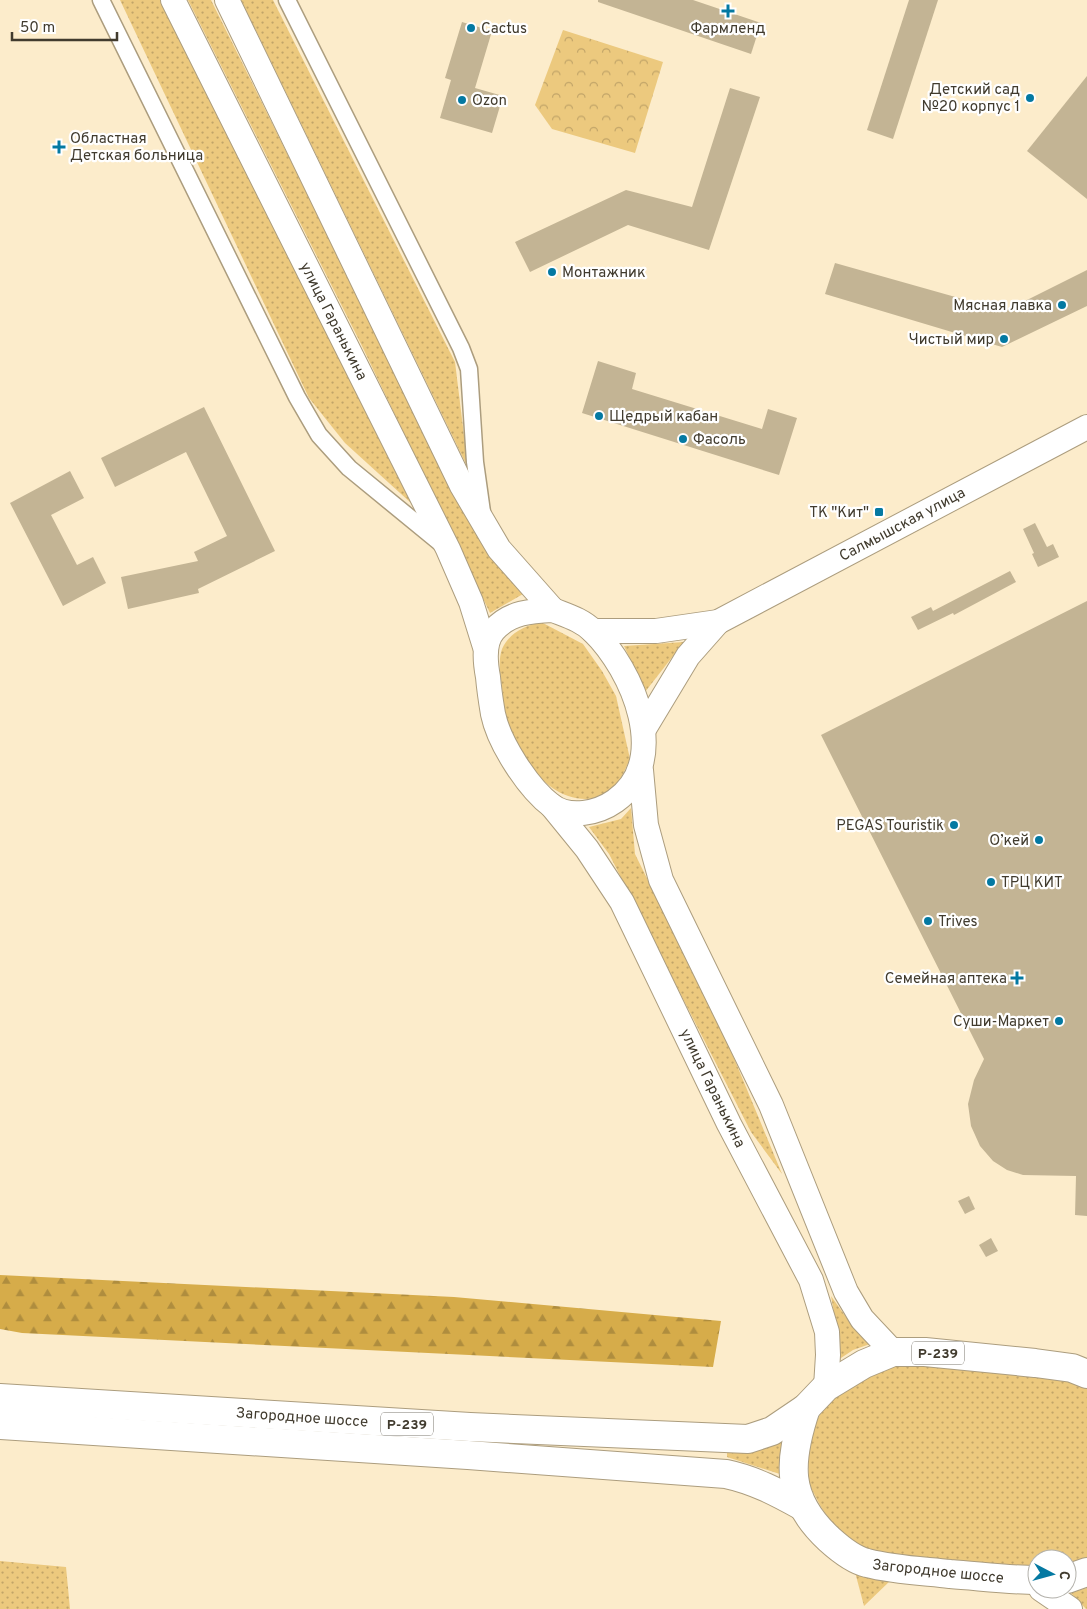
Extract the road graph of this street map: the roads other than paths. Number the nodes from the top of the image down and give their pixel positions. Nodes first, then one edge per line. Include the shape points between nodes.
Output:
1 (101, 0) edge
2 (173, 0) edge
3 (227, 0) edge
4 (287, 0) edge
5 (1087, 427) edge
6 (484, 527) junction
7 (448, 549) junction
8 (553, 610) junction
9 (718, 622) junction
10 (593, 631) junction
11 (485, 647) junction
12 (644, 729) junction
13 (641, 770) junction
14 (552, 806) junction
15 (893, 1352) junction
16 (1087, 1374) edge
17 (826, 1387) junction
18 (0, 1398) edge
19 (806, 1408) junction
20 (0, 1425) edge
21 (802, 1506) junction
22 (1027, 1583) edge
23 (1056, 1599) edge
24 (1070, 1609) edge

1 - 7 street via 297,397 319,435 349,468
2 - 7 main road, улица Гаранькина
3 - 6 main road
4 - 6 street via 447,317 469,369 475,462
5 - 9 main road, Салмышская улица
6 - 8 main road via 516,571
7 - 11 main road, улица Гаранькина via 471,602
8 - 10 main road via 577,619
8 - 11 main road via 510,617 494,630
9 - 10 main road, Салмышская улица via 656,631
9 - 12 main road, Салмышская улица via 688,656
10 - 12 main road via 615,657 632,692
11 - 14 main road, улица Гаранькина via 493,716 509,752 530,785
12 - 13 main road via 645,752
13 - 14 main road via 624,794 603,809 577,814
13 - 15 main road via 646,825 661,880 771,1106 846,1292 862,1319
14 - 17 main road, улица Гаранькина via 587,849 622,902 729,1124 811,1280 827,1332
15 - 16 highway, Загородное шоссе / Р-239 via 1035,1363 1072,1368
15 - 17 highway, Загородное шоссе / Р-239 via 864,1364
17 - 19 highway, Загородное шоссе / Р-239
18 - 19 highway, Загородное шоссе / Р-239 via 460,1427 714,1439 748,1439 772,1431
19 - 21 highway, Загородное шоссе / Р-239 via 794,1442 793,1475
20 - 21 highway, Загородное шоссе / Р-239 via 726,1474 748,1478
21 - 22 highway, Загородное шоссе / Р-239 via 814,1525 840,1549 865,1563
23 - 24 main road

